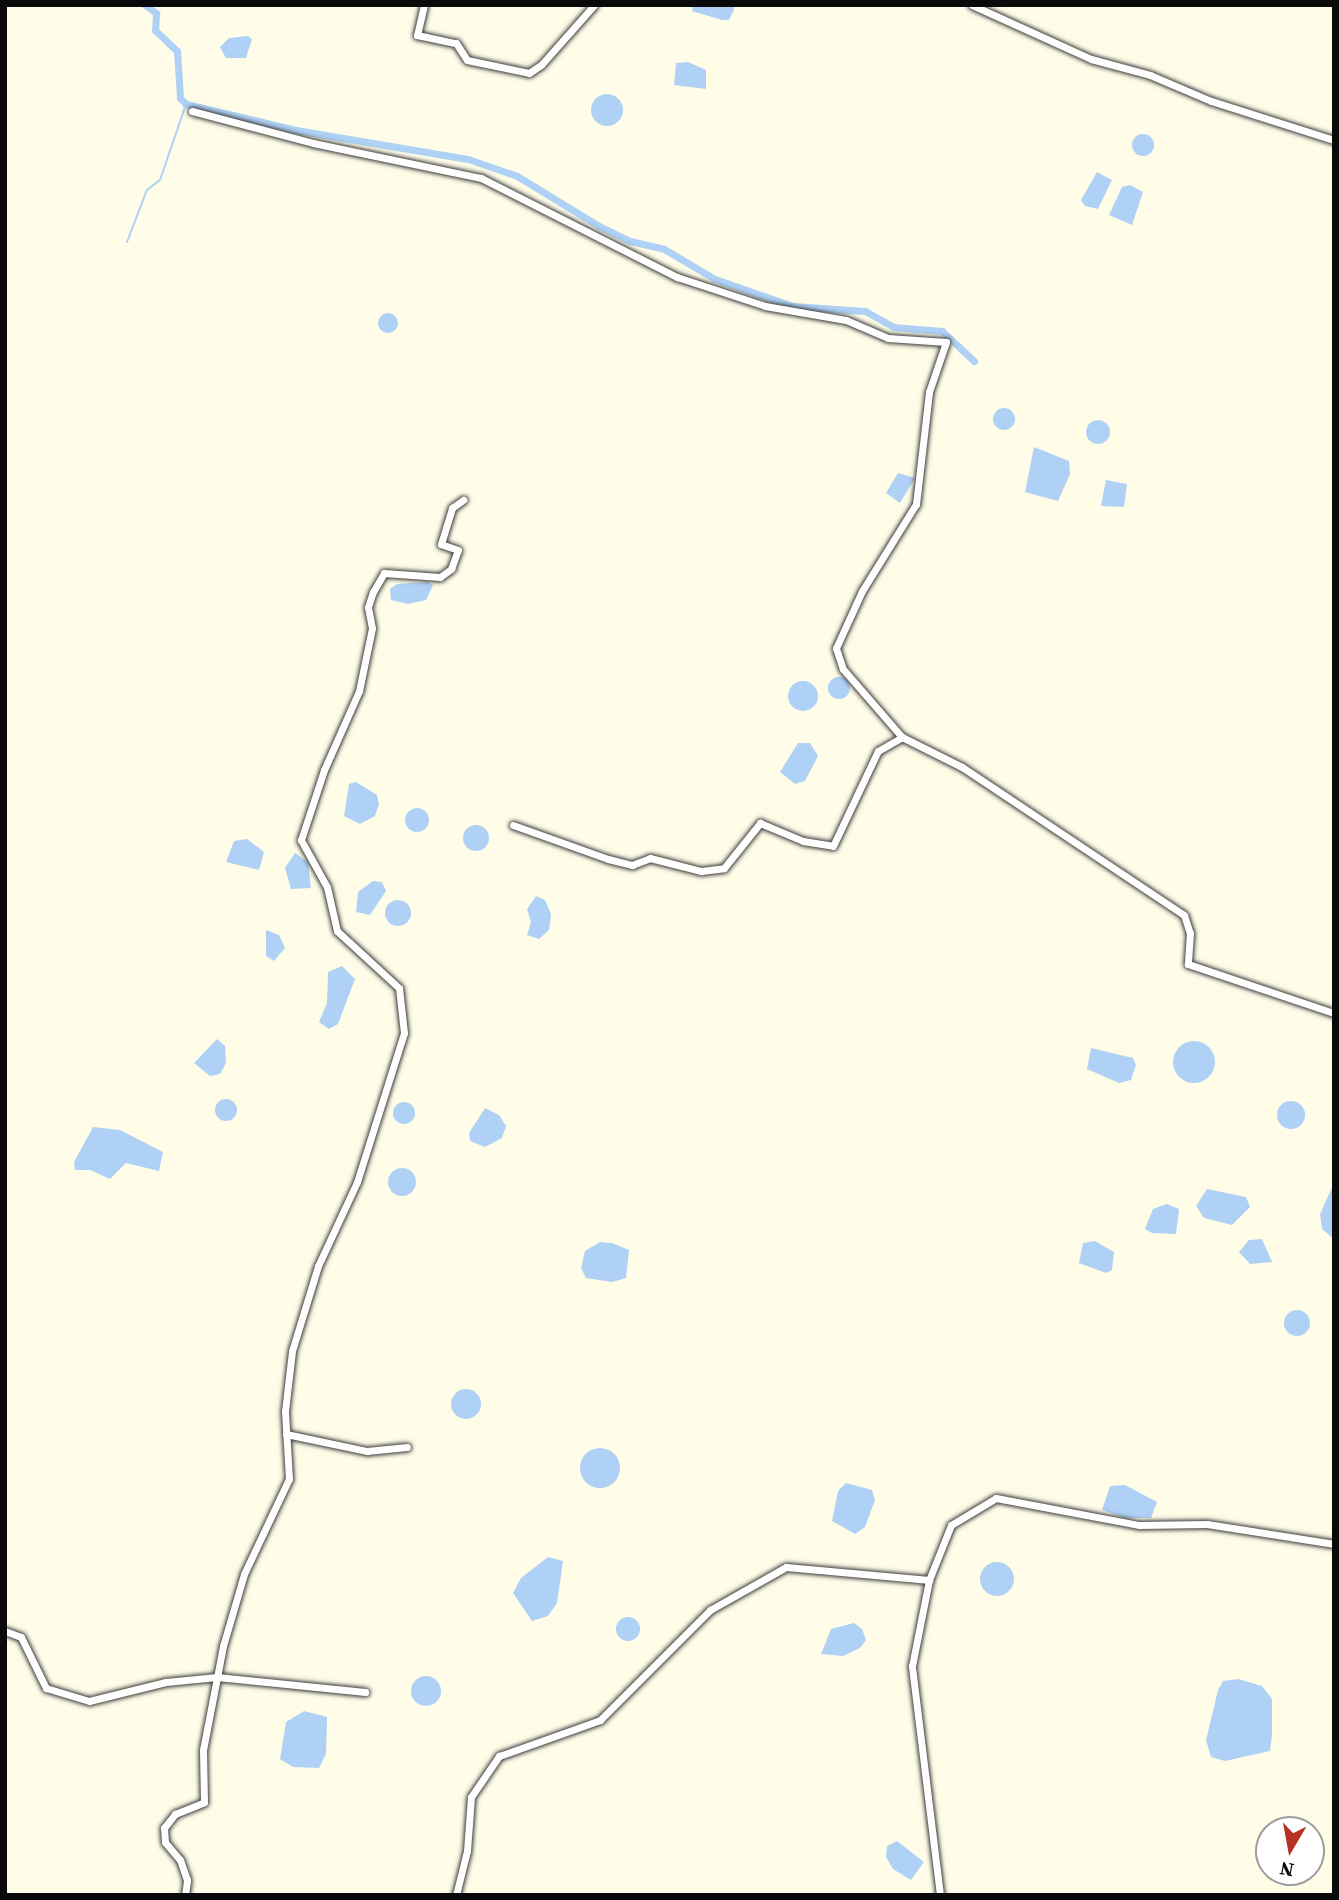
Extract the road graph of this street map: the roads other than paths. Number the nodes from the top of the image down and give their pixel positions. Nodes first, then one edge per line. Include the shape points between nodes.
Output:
1 (424, 5) edge
2 (594, 5) edge
3 (972, 5) edge
4 (192, 111) dead end
5 (1334, 139) edge
6 (463, 500) dead end
7 (902, 737) junction
8 (513, 825) dead end
9 (1334, 1013) edge
10 (286, 1434) junction
11 (407, 1447) dead end
12 (1334, 1544) edge
13 (929, 1580) junction
14 (5, 1631) edge
15 (217, 1677) junction
16 (365, 1692) dead end
17 (185, 1895) edge
18 (456, 1895) edge
19 (940, 1895) edge

1 - 2 street via 417,35 456,43 467,60 528,73 541,65
3 - 5 street via 1091,60 1150,75 1212,101
4 - 7 street via 313,143 481,178 677,277 765,306 846,320 888,338 946,342 929,392 916,504 862,591 836,648 843,669 855,677
6 - 10 street via 452,508 441,544 458,550 451,569 440,577 384,573 373,592 368,607 372,628 359,691 324,771 301,840 327,887 337,931 399,988 404,1033 357,1182 318,1266 292,1351
7 - 8 street via 878,751 833,846 803,841 760,823 724,867 701,871 650,858 632,865
7 - 9 street via 984,782 1184,915 1190,933 1188,964
10 - 11 street via 367,1451
10 - 15 street via 289,1479 244,1574
12 - 13 street via 1207,1524 1139,1525 996,1498 951,1525
13 - 18 street via 786,1567 710,1610 600,1720 499,1756 471,1797 467,1852
13 - 19 street via 912,1666
14 - 15 street via 21,1637 46,1688 89,1701 166,1682
15 - 16 street
15 - 17 street via 203,1750 204,1802 175,1814 164,1828 165,1842 180,1860 187,1880

